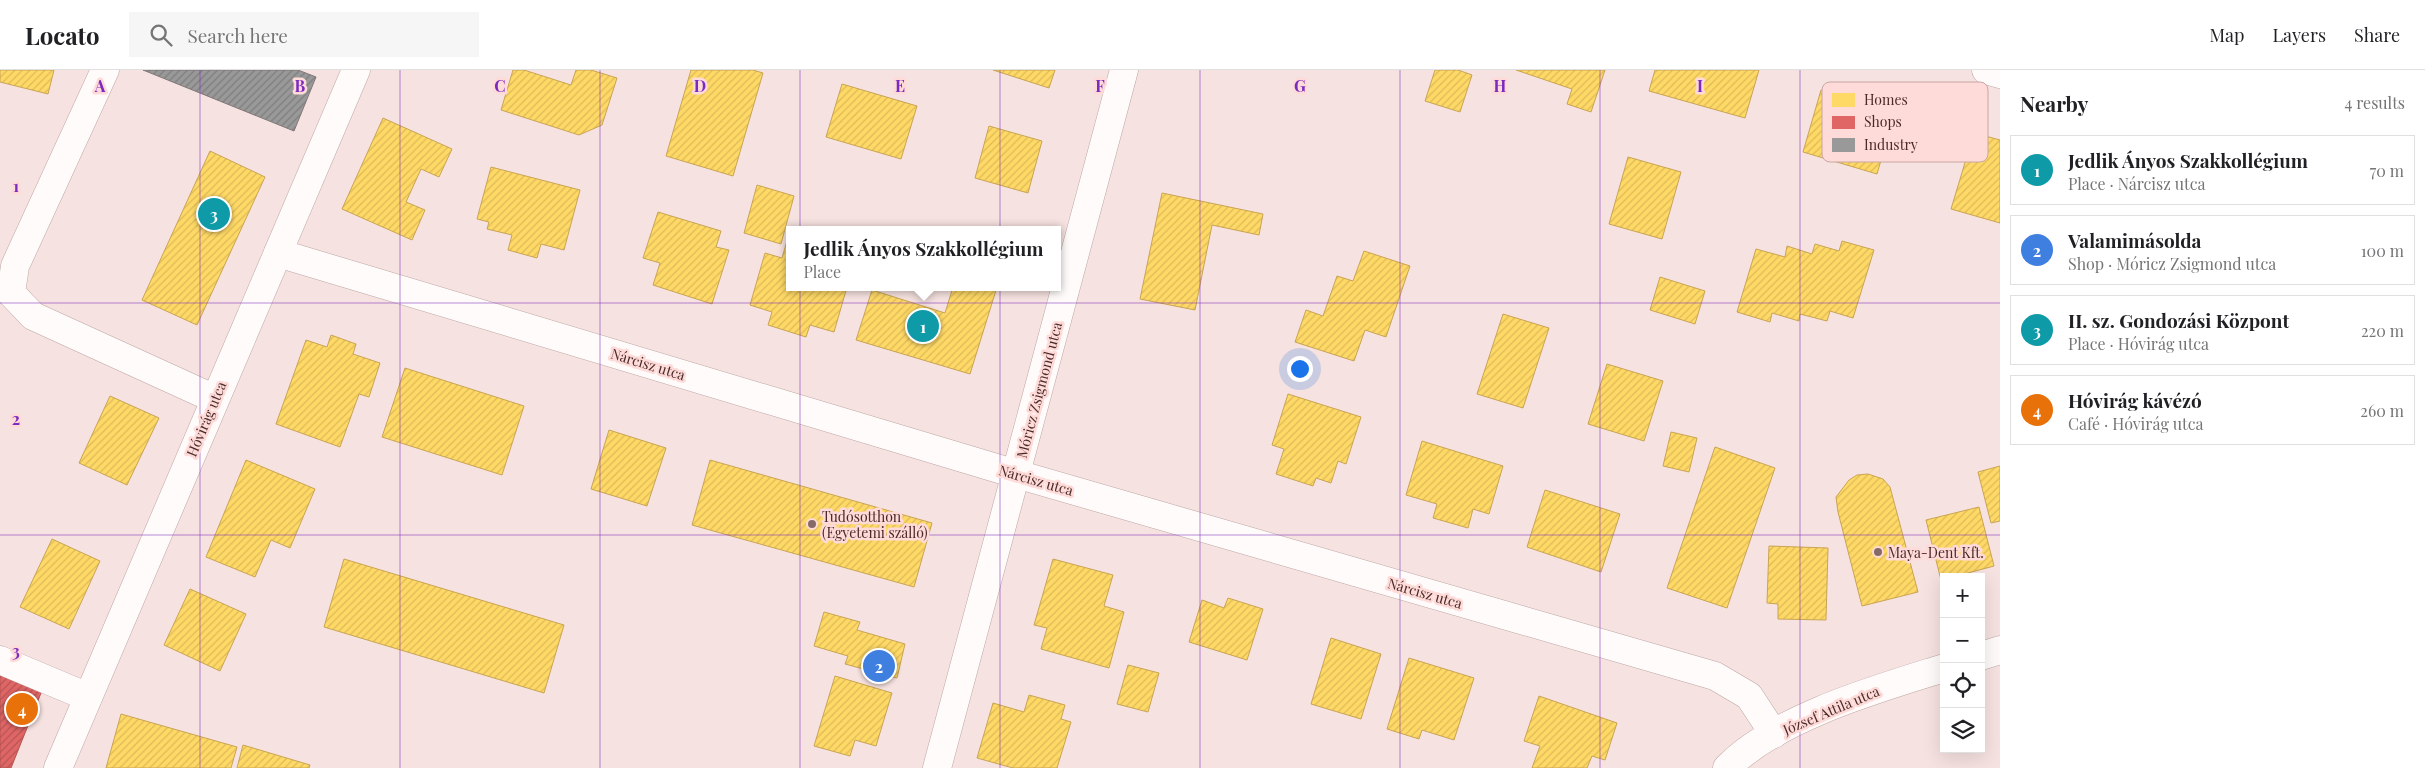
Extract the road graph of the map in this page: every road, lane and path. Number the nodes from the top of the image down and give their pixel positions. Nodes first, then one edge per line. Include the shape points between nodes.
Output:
1 (105, 70) edge
2 (356, 70) edge
3 (1124, 70) edge
4 (1986, 70) edge
5 (2000, 74) edge
6 (278, 253) junction
7 (215, 399) junction
8 (1016, 474) junction
9 (2000, 650) edge
10 (1985, 655) edge
11 (0, 660) edge
12 (1940, 669) edge
13 (88, 697) junction
14 (1774, 734) junction
15 (58, 768) edge
16 (937, 768) edge
17 (1727, 768) edge

1 - 7 street via 15,266 11,293 33,316
2 - 6 street, Hóvirág utca
3 - 8 street, Móricz Zsigmond utca
4 - 5 street
6 - 7 street, Hóvirág utca
6 - 8 street, Nárcisz utca
7 - 13 street, Hóvirág utca
8 - 14 street, Nárcisz utca via 1715,676 1749,696
8 - 16 street, Móricz Zsigmond utca
9 - 10 street
11 - 13 street
12 - 14 street, József Attila utca via 1856,696
13 - 15 street, Hóvirág utca
14 - 17 street, József Attila utca via 1737,757

